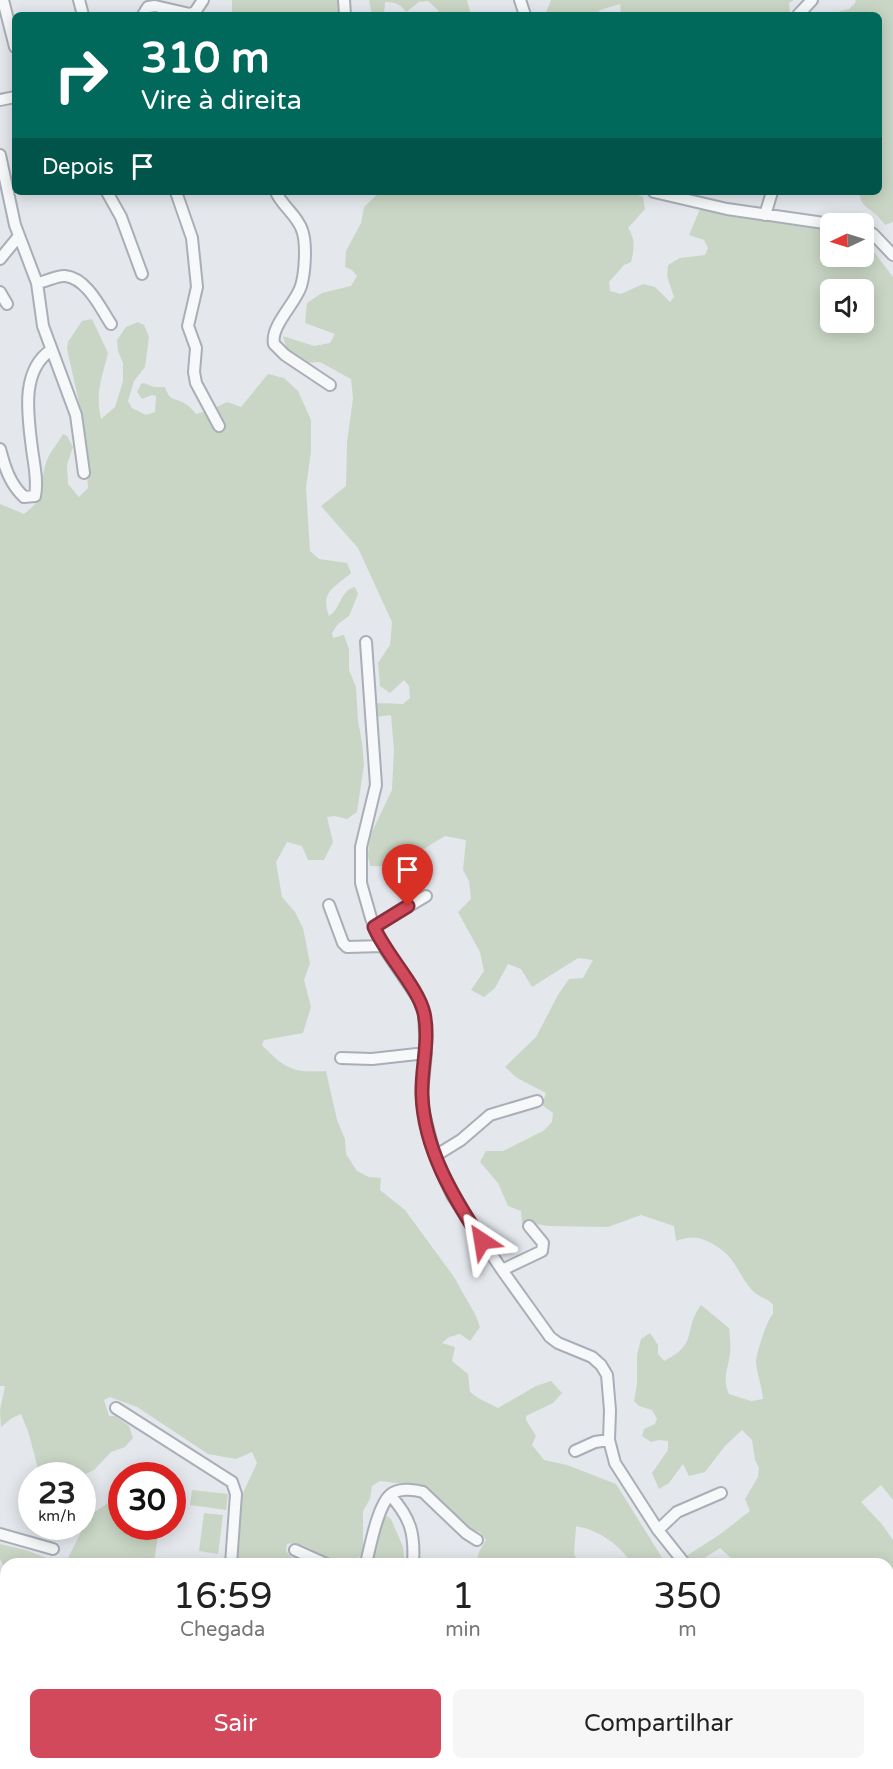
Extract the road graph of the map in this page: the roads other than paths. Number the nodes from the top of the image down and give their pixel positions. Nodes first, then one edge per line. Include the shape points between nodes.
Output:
1 (3, 0) edge
2 (812, 0) edge
3 (172, 4) edge
4 (144, 12) edge
5 (186, 12) edge
6 (801, 12) edge
7 (12, 34) edge
8 (0, 155) edge
9 (109, 195) edge
10 (177, 195) edge
11 (278, 195) edge
12 (667, 195) edge
13 (771, 195) edge
14 (765, 215) junction
15 (820, 222) edge
16 (874, 235) edge
17 (19, 236) junction
18 (893, 255) edge
19 (0, 259) edge
20 (142, 274) dead end
21 (37, 283) junction
22 (0, 292) edge
23 (8, 304) dead end
24 (111, 324) dead end
25 (51, 350) junction
26 (330, 385) dead end
27 (219, 426) dead end
28 (0, 449) edge
29 (84, 473) dead end
30 (366, 642) dead end
31 (426, 896) dead end
32 (329, 905) dead end
33 (374, 927) junction
34 (383, 945) junction
35 (426, 1053) junction
36 (341, 1058) dead end
37 (537, 1101) dead end
38 (435, 1156) junction
39 (529, 1226) dead end
40 (502, 1270) junction
41 (116, 1407) dead end
42 (609, 1440) junction
43 (575, 1451) dead end
44 (721, 1493) dead end
45 (390, 1495) junction
46 (658, 1530) junction
47 (0, 1534) edge
48 (477, 1540) dead end
49 (53, 1549) dead end
50 (295, 1550) dead end
51 (231, 1558) edge
52 (313, 1558) edge
53 (367, 1558) edge
54 (413, 1558) edge
55 (680, 1558) edge

1 - 7 street
2 - 6 street
3 - 4 street via 151,6
3 - 5 street
8 - 17 street
9 - 20 street
10 - 27 street via 192,238 196,287 188,326 196,348 194,372
11 - 26 street via 303,231 304,255 301,287 274,333 274,344
12 - 14 street
13 - 14 street
14 - 15 street
16 - 18 street
17 - 19 street
17 - 21 street
21 - 24 street via 64,276 80,282
21 - 25 street
22 - 23 street
25 - 28 street via 36,363 29,383 35,496 24,497 19,492 6,472
25 - 29 street via 76,415
30 - 33 street via 376,784 361,847 361,883
31 - 33 street
32 - 34 street via 347,947
33 - 34 street
34 - 35 street via 424,1013
35 - 36 street
35 - 38 street via 423,1109
37 - 38 street via 490,1115
38 - 40 street via 452,1195
39 - 40 street via 543,1243 542,1251
40 - 42 street via 550,1337 601,1365 607,1375
41 - 51 street via 232,1482 236,1494
42 - 43 street
42 - 46 street via 615,1463
44 - 46 street via 677,1512
45 - 48 street via 414,1489 423,1492
45 - 53 street via 378,1516
45 - 54 street via 404,1511 412,1530
46 - 55 street
47 - 49 street
50 - 52 street

